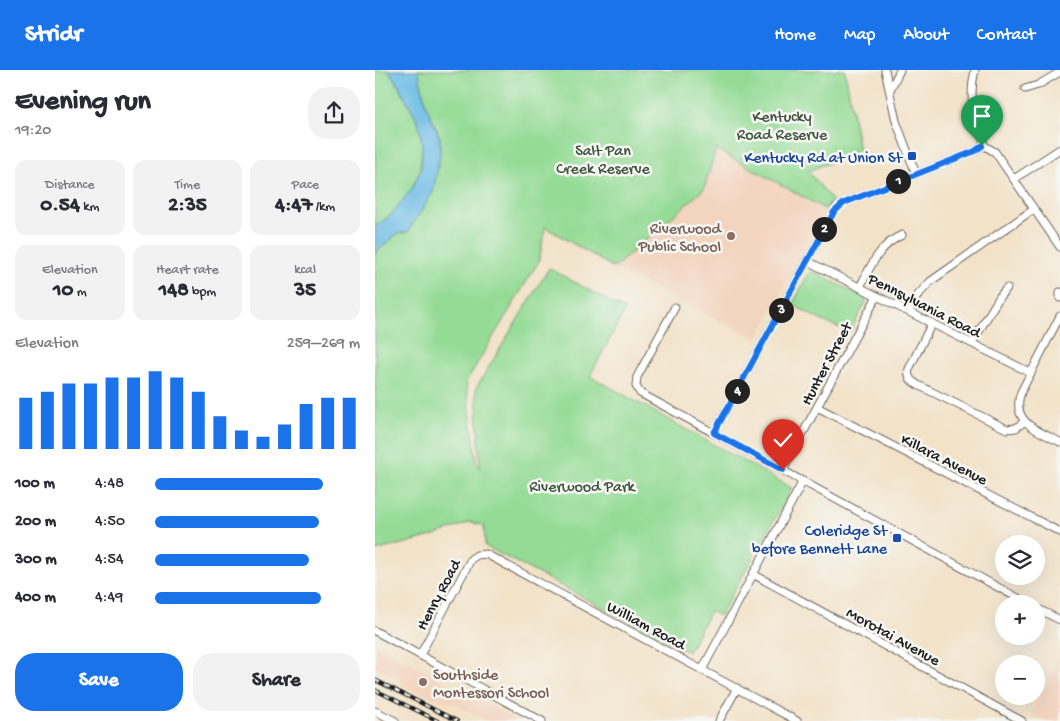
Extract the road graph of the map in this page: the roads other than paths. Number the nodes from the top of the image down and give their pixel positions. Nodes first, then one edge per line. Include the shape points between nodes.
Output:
1 (885, 70) edge
2 (900, 70) edge
3 (975, 70) edge
4 (1060, 72) edge
5 (1025, 88) dead end
6 (889, 90) junction
7 (983, 145) junction
8 (1060, 149) edge
9 (1026, 170) junction
10 (916, 174) junction
11 (1014, 179) junction
12 (1025, 195) junction
13 (1034, 209) junction
14 (902, 235) dead end
15 (1060, 247) edge
16 (807, 261) junction
17 (860, 287) junction
18 (1007, 288) dead end
19 (1060, 292) edge
20 (877, 296) junction
21 (1060, 298) edge
22 (675, 307) dead end
23 (907, 311) junction
24 (1060, 316) edge
25 (932, 323) junction
26 (972, 343) junction
27 (1031, 373) junction
28 (817, 407) junction
29 (1024, 422) junction
30 (714, 433) junction
31 (1060, 442) edge
32 (783, 470) junction
33 (803, 481) junction
34 (1060, 532) edge
35 (483, 553) joint
36 (753, 574) junction
37 (1012, 595) edge
38 (1045, 612) edge
39 (1060, 620) edge
40 (375, 631) edge
41 (420, 655) junction
42 (703, 670) junction
43 (737, 688) junction
44 (375, 711) edge
45 (395, 721) edge
46 (543, 721) edge
47 (719, 721) edge
48 (797, 721) edge
49 (1022, 721) edge

1 - 6 street
2 - 6 street
3 - 7 street via 972,102 984,137
4 - 5 street via 1038,85
6 - 10 street via 896,121
7 - 10 street
7 - 11 street via 995,152
8 - 9 street
9 - 11 street
9 - 12 street via 1022,181
10 - 16 street via 840,206 831,216
11 - 12 street
12 - 13 street
13 - 15 street
13 - 23 street via 931,281
14 - 17 street via 891,240 879,253
16 - 17 street, Pennsylvania Road
16 - 30 street
17 - 20 street, Pennsylvania Road
18 - 26 street
19 - 21 street
20 - 23 street, Pennsylvania Road
20 - 28 street, Hunter Street
22 - 30 street via 639,372 637,390
23 - 25 street, Pennsylvania Road
24 - 27 street
25 - 26 street, Pennsylvania Road
25 - 29 street via 909,369 910,379 1007,429
26 - 27 street, Pennsylvania Road
27 - 29 street via 1019,401
28 - 32 street, Hunter Street
28 - 34 street, Killara Avenue
29 - 31 street
30 - 32 street
32 - 33 street
33 - 36 street
33 - 37 street
35 - 41 street, Henry Road via 470,562
35 - 42 street, William Road
36 - 42 street
36 - 49 street, Morotai Avenue
38 - 39 street
40 - 41 street
41 - 46 street
42 - 43 street, William Road
43 - 47 street
43 - 48 street, William Road
44 - 45 street

